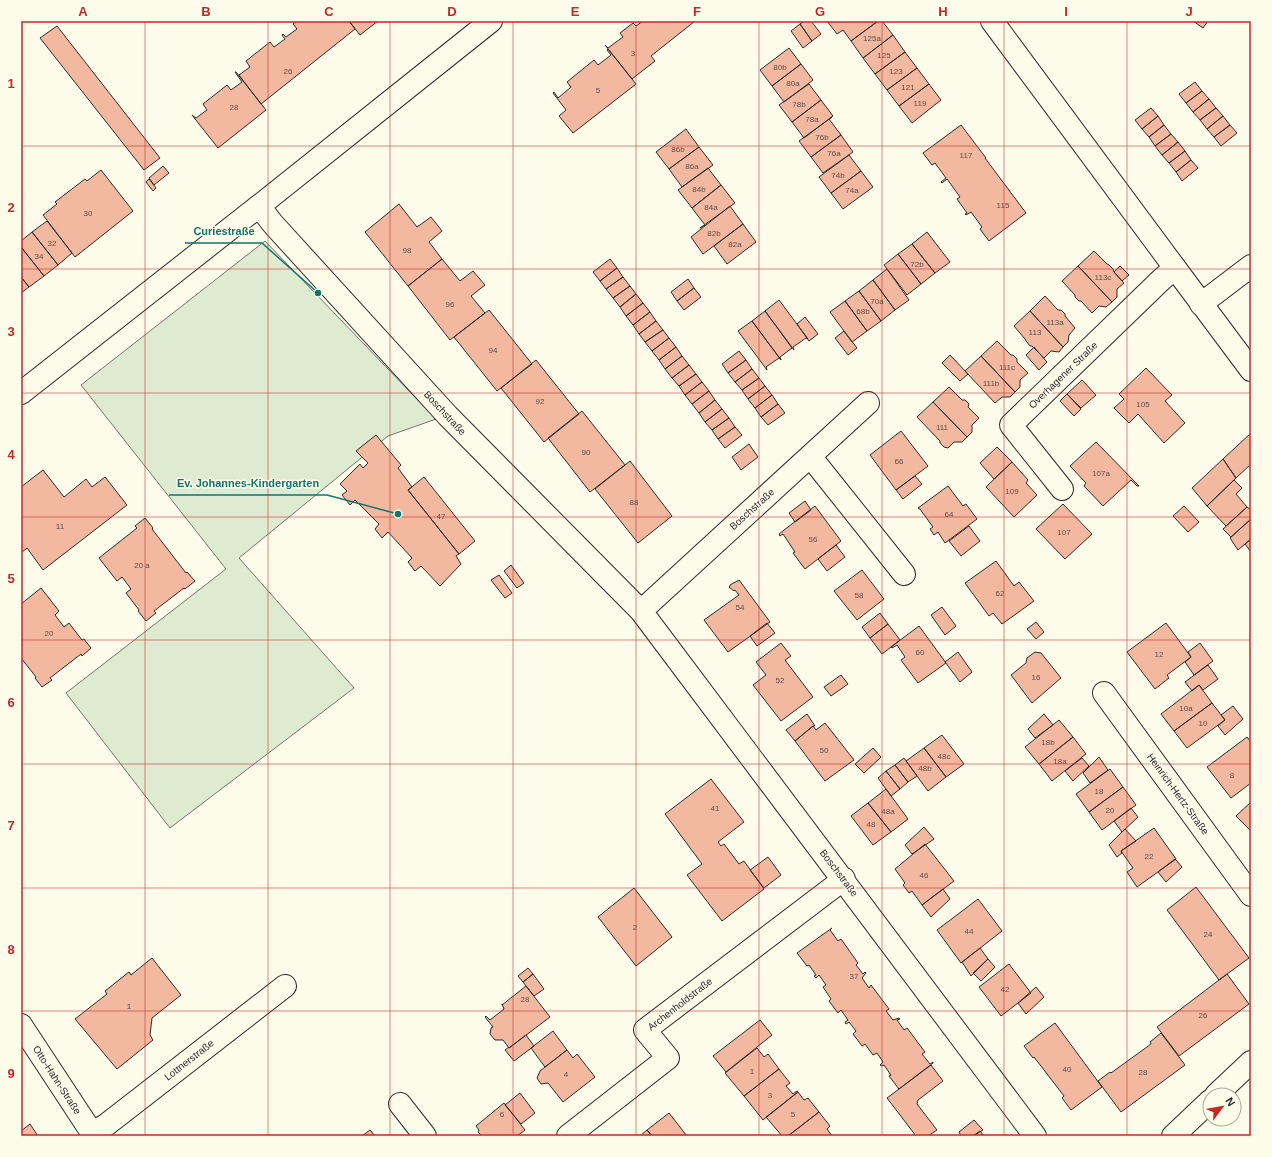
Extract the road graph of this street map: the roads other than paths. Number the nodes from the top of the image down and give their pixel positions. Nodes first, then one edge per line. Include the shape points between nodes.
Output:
1 (491, 21) edge
2 (992, 21) edge
3 (259, 206) junction
4 (1251, 266) edge
5 (1174, 268) junction
6 (1201, 304) junction
7 (1251, 370) edge
8 (21, 393) edge
9 (868, 403) dead end
10 (810, 456) junction
11 (1062, 489) dead end
12 (904, 574) dead end
13 (641, 611) junction
14 (1104, 693) dead end
15 (844, 879) junction
16 (1251, 895) edge
17 (285, 986) dead end
18 (21, 1025) edge
19 (1251, 1062) edge
20 (1224, 1087) edge
21 (400, 1104) dead end
22 (1202, 1109) edge
23 (93, 1134) edge
24 (425, 1136) edge
25 (568, 1136) edge
26 (1035, 1136) edge
27 (1173, 1136) edge

1 - 3 street
2 - 5 street
3 - 8 street
3 - 13 street, Boschstraße via 448,416
4 - 6 street
5 - 6 street
5 - 11 street, Overhagener Straße via 1011,425
6 - 7 street
9 - 10 street, Boschstraße
10 - 12 street
10 - 13 street, Boschstraße
13 - 15 street, Boschstraße
14 - 16 street, Heinrich-Hertz-Straße
15 - 25 street, Archenholdstraße via 645,1030 668,1058
15 - 26 street, Boschstraße
17 - 23 street, Lottnerstraße
18 - 23 street, Otto-Hahn-Straße
19 - 20 street
21 - 24 street
22 - 27 street

